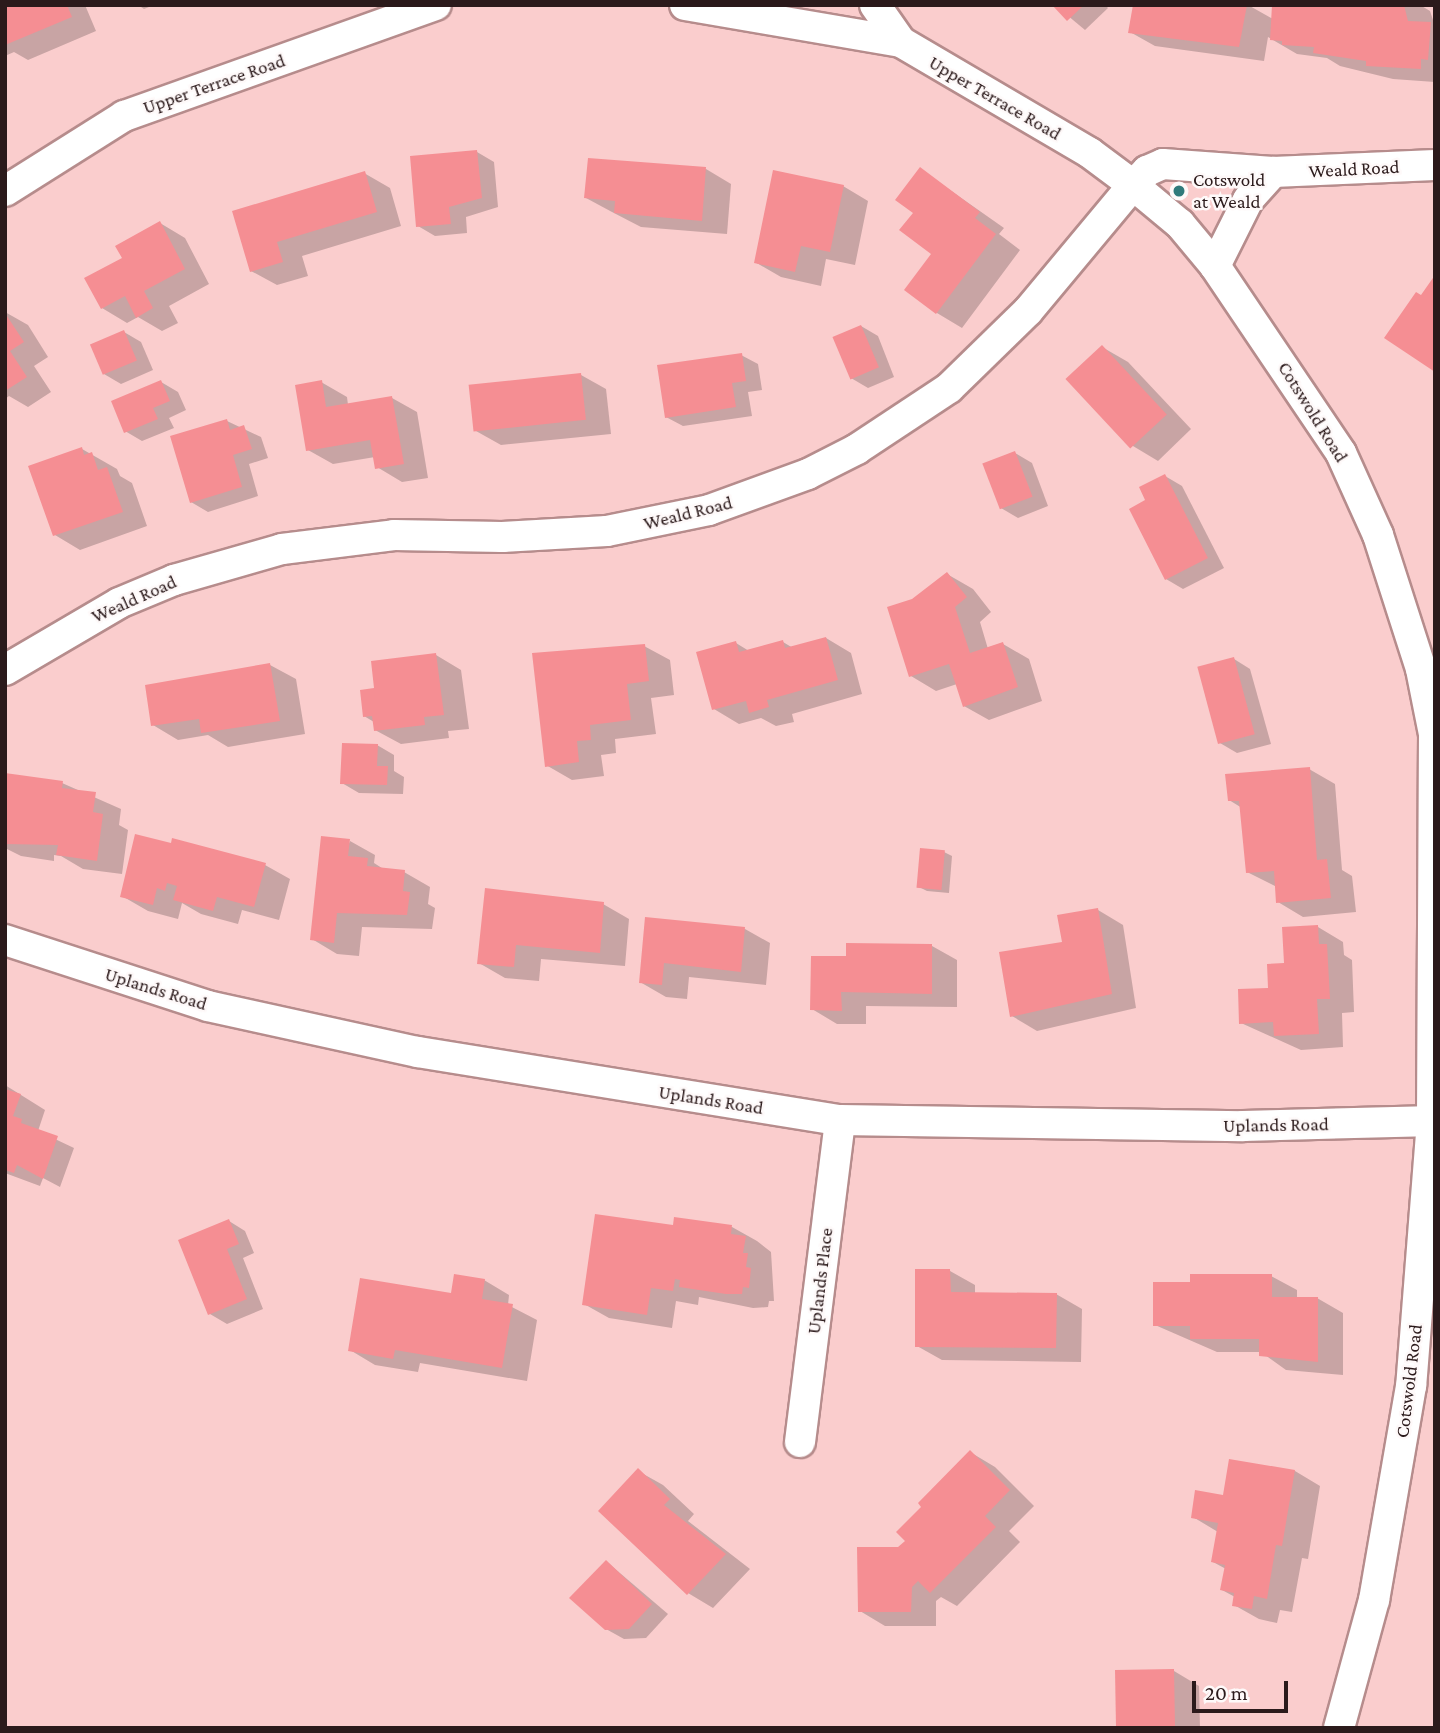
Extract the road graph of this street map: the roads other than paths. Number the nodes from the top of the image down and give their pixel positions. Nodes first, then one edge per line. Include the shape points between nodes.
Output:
1 (436, 5) edge
2 (685, 5) edge
3 (875, 5) edge
4 (901, 42) junction
5 (1090, 153) joint
6 (1435, 165) edge
7 (1273, 172) junction
8 (1133, 185) junction
9 (5, 191) edge
10 (1215, 266) junction
11 (5, 670) edge
12 (1435, 734) edge
13 (5, 940) edge
14 (840, 1120) junction
15 (1433, 1121) edge
16 (800, 1442) dead end
17 (1339, 1728) edge

1 - 9 street, Upper Terrace Road via 124,116
2 - 4 street, Upper Terrace Road
3 - 4 street, Upper Terrace Road
4 - 5 street, Upper Terrace Road
5 - 8 street, Cotswold Road
6 - 7 street, Weald Road
7 - 8 street, Weald Road via 1163,164
7 - 10 street via 1248,200
8 - 10 street, Cotswold Road via 1180,224
8 - 11 street, Weald Road via 1028,311 949,388 857,449 808,474 709,510 607,531 502,537 394,535 282,549 174,580 119,603
10 - 12 street, Cotswold Road via 1341,453 1378,535 1405,612
12 - 15 street, Cotswold Road
13 - 14 street, Uplands Road via 208,1006 418,1052
14 - 15 street, Uplands Road via 1243,1126
14 - 16 street, Uplands Place
15 - 17 street, Cotswold Road via 1412,1386 1374,1600

